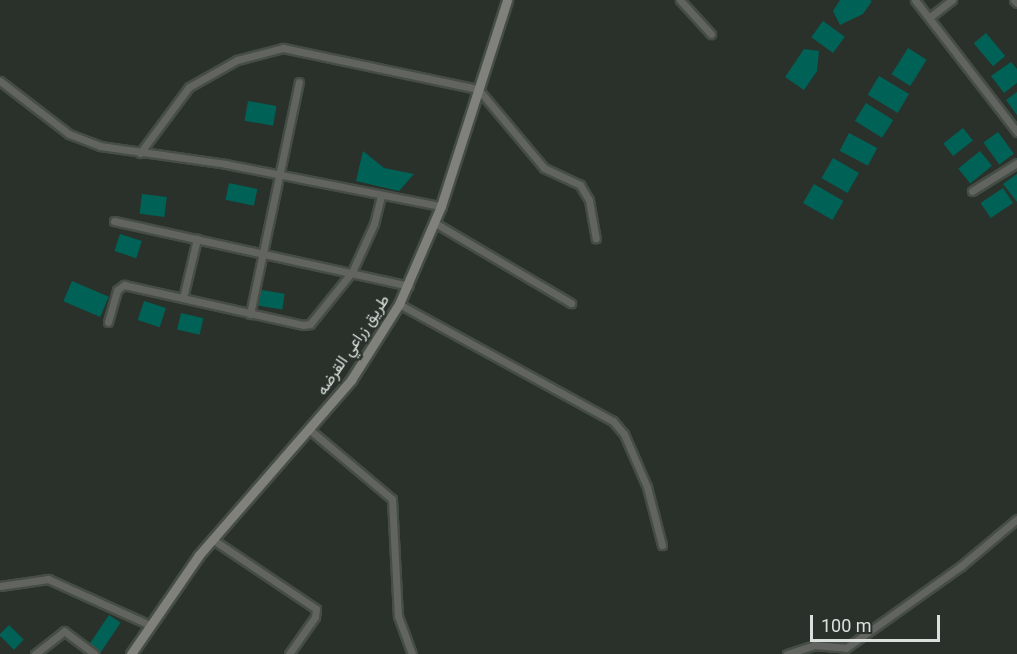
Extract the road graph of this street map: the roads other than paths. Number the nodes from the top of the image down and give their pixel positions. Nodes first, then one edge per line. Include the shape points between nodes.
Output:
1 (507, 0) edge
2 (680, 0) edge
3 (915, 0) edge
4 (952, 0) edge
5 (930, 17) junction
6 (711, 34) dead end
7 (0, 81) edge
8 (299, 81) dead end
9 (478, 89) junction
10 (1017, 132) edge
11 (140, 153) junction
12 (1017, 163) edge
13 (277, 174) junction
14 (972, 191) dead end
15 (381, 195) junction
16 (441, 206) junction
17 (114, 221) dead end
18 (435, 223) junction
19 (596, 238) dead end
20 (197, 239) junction
21 (262, 253) junction
22 (352, 272) junction
23 (409, 286) junction
24 (183, 298) junction
25 (571, 303) dead end
26 (399, 304) junction
27 (250, 314) junction
28 (108, 322) dead end
29 (310, 430) junction
30 (1017, 519) edge
31 (212, 539) junction
32 (662, 545) dead end
33 (0, 586) edge
34 (150, 625) junction
35 (408, 653) edge
36 (35, 654) edge
37 (94, 654) edge
38 (131, 654) edge
39 (288, 654) edge
40 (787, 654) edge

1 - 9 main road, طريق زراعي القرضه
2 - 6 street
3 - 5 street
4 - 5 street
5 - 10 street
7 - 11 street via 69,134 100,146
8 - 13 street
9 - 11 street via 283,48 237,60 189,87
9 - 16 main road, طريق زراعي القرضه
9 - 19 street via 544,168 580,185 589,200
11 - 13 street via 160,152
12 - 14 street
13 - 15 street
13 - 21 street
15 - 16 street
15 - 22 street via 374,224
16 - 18 main road, طريق زراعي القرضه
17 - 20 street
18 - 23 main road, طريق زراعي القرضه
18 - 25 street
20 - 21 street
20 - 24 street
21 - 22 street
21 - 27 street
22 - 23 street
22 - 27 street via 310,324
23 - 26 main road, طريق زراعي القرضه
24 - 27 street
24 - 28 street via 120,286
26 - 29 main road, طريق زراعي القرضه via 351,380
26 - 32 street via 613,421 624,434 647,487
29 - 31 main road, طريق زراعي القرضه
29 - 35 street via 392,499 398,616
30 - 40 street via 961,566 846,648 814,645
31 - 34 main road, طريق زراعي القرضه
31 - 39 street via 316,609 315,617
33 - 34 street via 48,579
34 - 38 main road, طريق زراعي القرضه
36 - 37 street via 64,631

